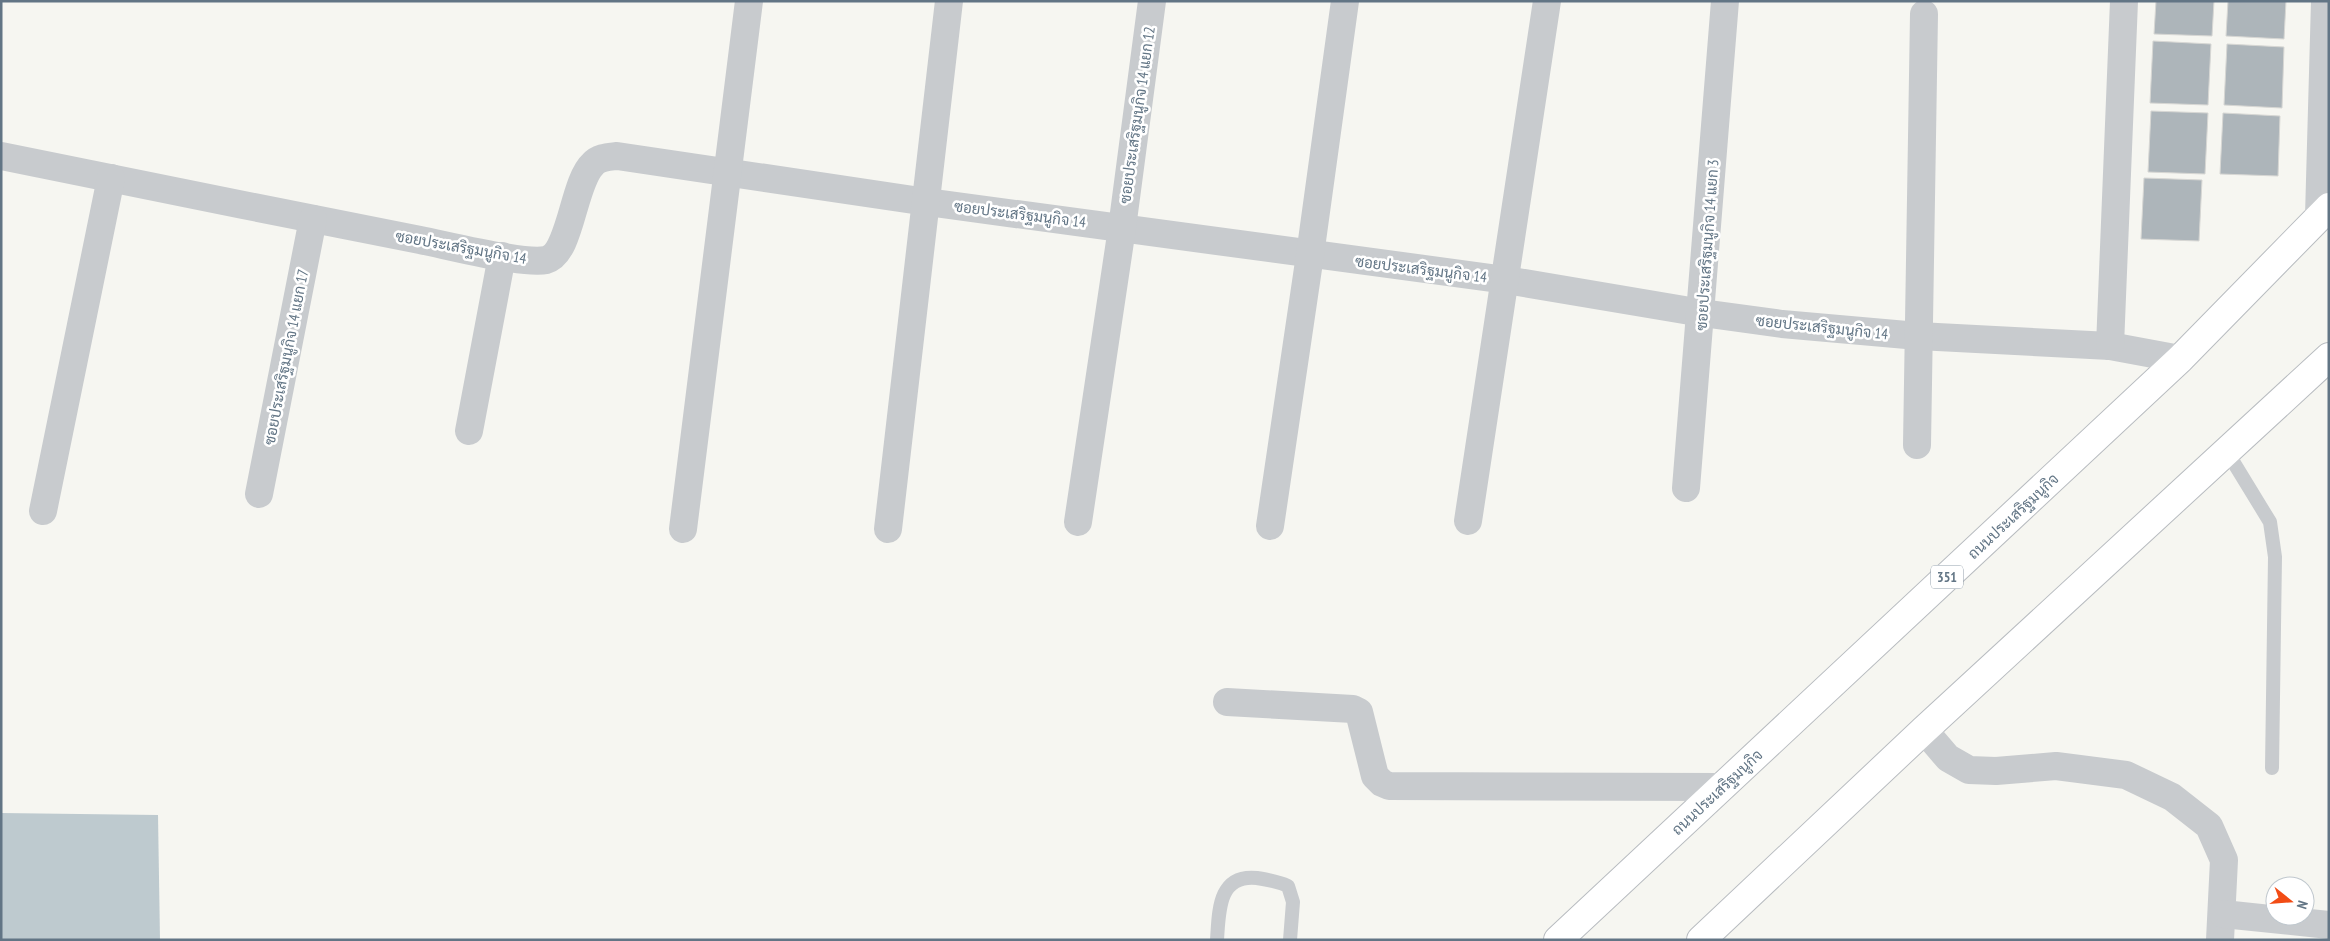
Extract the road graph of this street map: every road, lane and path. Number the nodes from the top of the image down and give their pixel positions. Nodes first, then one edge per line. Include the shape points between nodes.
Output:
1 (750, 1) edge
2 (949, 1) edge
3 (1152, 1) edge
4 (1345, 1) edge
5 (1547, 1) edge
6 (1725, 1) edge
7 (2124, 1) edge
8 (2325, 1) edge
9 (1924, 14) dead end
10 (1, 156) edge
11 (729, 173) junction
12 (110, 178) junction
13 (927, 202) junction
14 (2324, 211) edge
15 (313, 219) junction
16 (1122, 228) junction
17 (1310, 255) junction
18 (502, 256) junction
19 (1506, 280) junction
20 (1702, 313) junction
21 (1918, 336) junction
22 (2110, 346) junction
23 (2329, 357) edge
24 (2180, 359) junction
25 (469, 431) dead end
26 (1917, 445) dead end
27 (2226, 450) junction
28 (1686, 488) dead end
29 (259, 494) dead end
30 (43, 511) dead end
31 (1468, 521) dead end
32 (1078, 522) dead end
33 (1270, 526) dead end
34 (683, 529) dead end
35 (888, 529) dead end
36 (1227, 702) dead end
37 (1924, 730) junction
38 (2272, 768) dead end
39 (1722, 787) junction
40 (2329, 925) edge
41 (2221, 927) edge
42 (1217, 940) edge
43 (1290, 940) edge
44 (1558, 940) edge
45 (1702, 940) edge

1 - 11 street
2 - 13 street
3 - 16 street, ซอยประเสริฐมนูกิจ 14 แยก 12
4 - 17 street
5 - 19 street
6 - 20 street, ซอยประเสริฐมนูกิจ 14 แยก 3
7 - 22 street
8 - 14 street
9 - 21 street
10 - 12 street, ซอยประเสริฐมนูกิจ 14
11 - 13 street, ซอยประเสริฐมนูกิจ 14
11 - 18 street, ซอยประเสริฐมนูกิจ 14 via 617,156 601,158 584,176 555,254 539,260
11 - 34 street
12 - 15 street, ซอยประเสริฐมนูกิจ 14
12 - 30 street
13 - 16 street, ซอยประเสริฐมนูกิจ 14
13 - 35 street
14 - 24 main road, ถนนประเสริฐมนูกิจ / 351
15 - 18 street, ซอยประเสริฐมนูกิจ 14
15 - 29 street, ซอยประเสริฐมนูกิจ 14 แยก 17
16 - 17 street, ซอยประเสริฐมนูกิจ 14
16 - 32 street, ซอยประเสริฐมนูกิจ 14 แยก 12
17 - 19 street, ซอยประเสริฐมนูกิจ 14
17 - 33 street
18 - 25 street
19 - 20 street, ซอยประเสริฐมนูกิจ 14
19 - 31 street
20 - 21 street, ซอยประเสริฐมนูกิจ 14
20 - 28 street, ซอยประเสริฐมนูกิจ 14 แยก 3
21 - 22 street, ซอยประเสริฐมนูกิจ 14
21 - 26 street
22 - 24 street, ซอยประเสริฐมนูกิจ 14
23 - 27 main road
24 - 39 main road, ถนนประเสริฐมนูกิจ / 351
27 - 37 main road
27 - 38 lane via 2270,522 2275,557
36 - 39 street via 1360,712 1375,776 1389,786
37 - 41 street via 1948,758 1970,770 2056,766 2126,775 2172,798 2209,826 2224,860
37 - 45 main road
39 - 44 main road, ถนนประเสริฐมนูกิจ / 351
40 - 41 street
42 - 43 lane via 1224,892 1231,883 1248,877 1276,880 1288,886 1293,902

